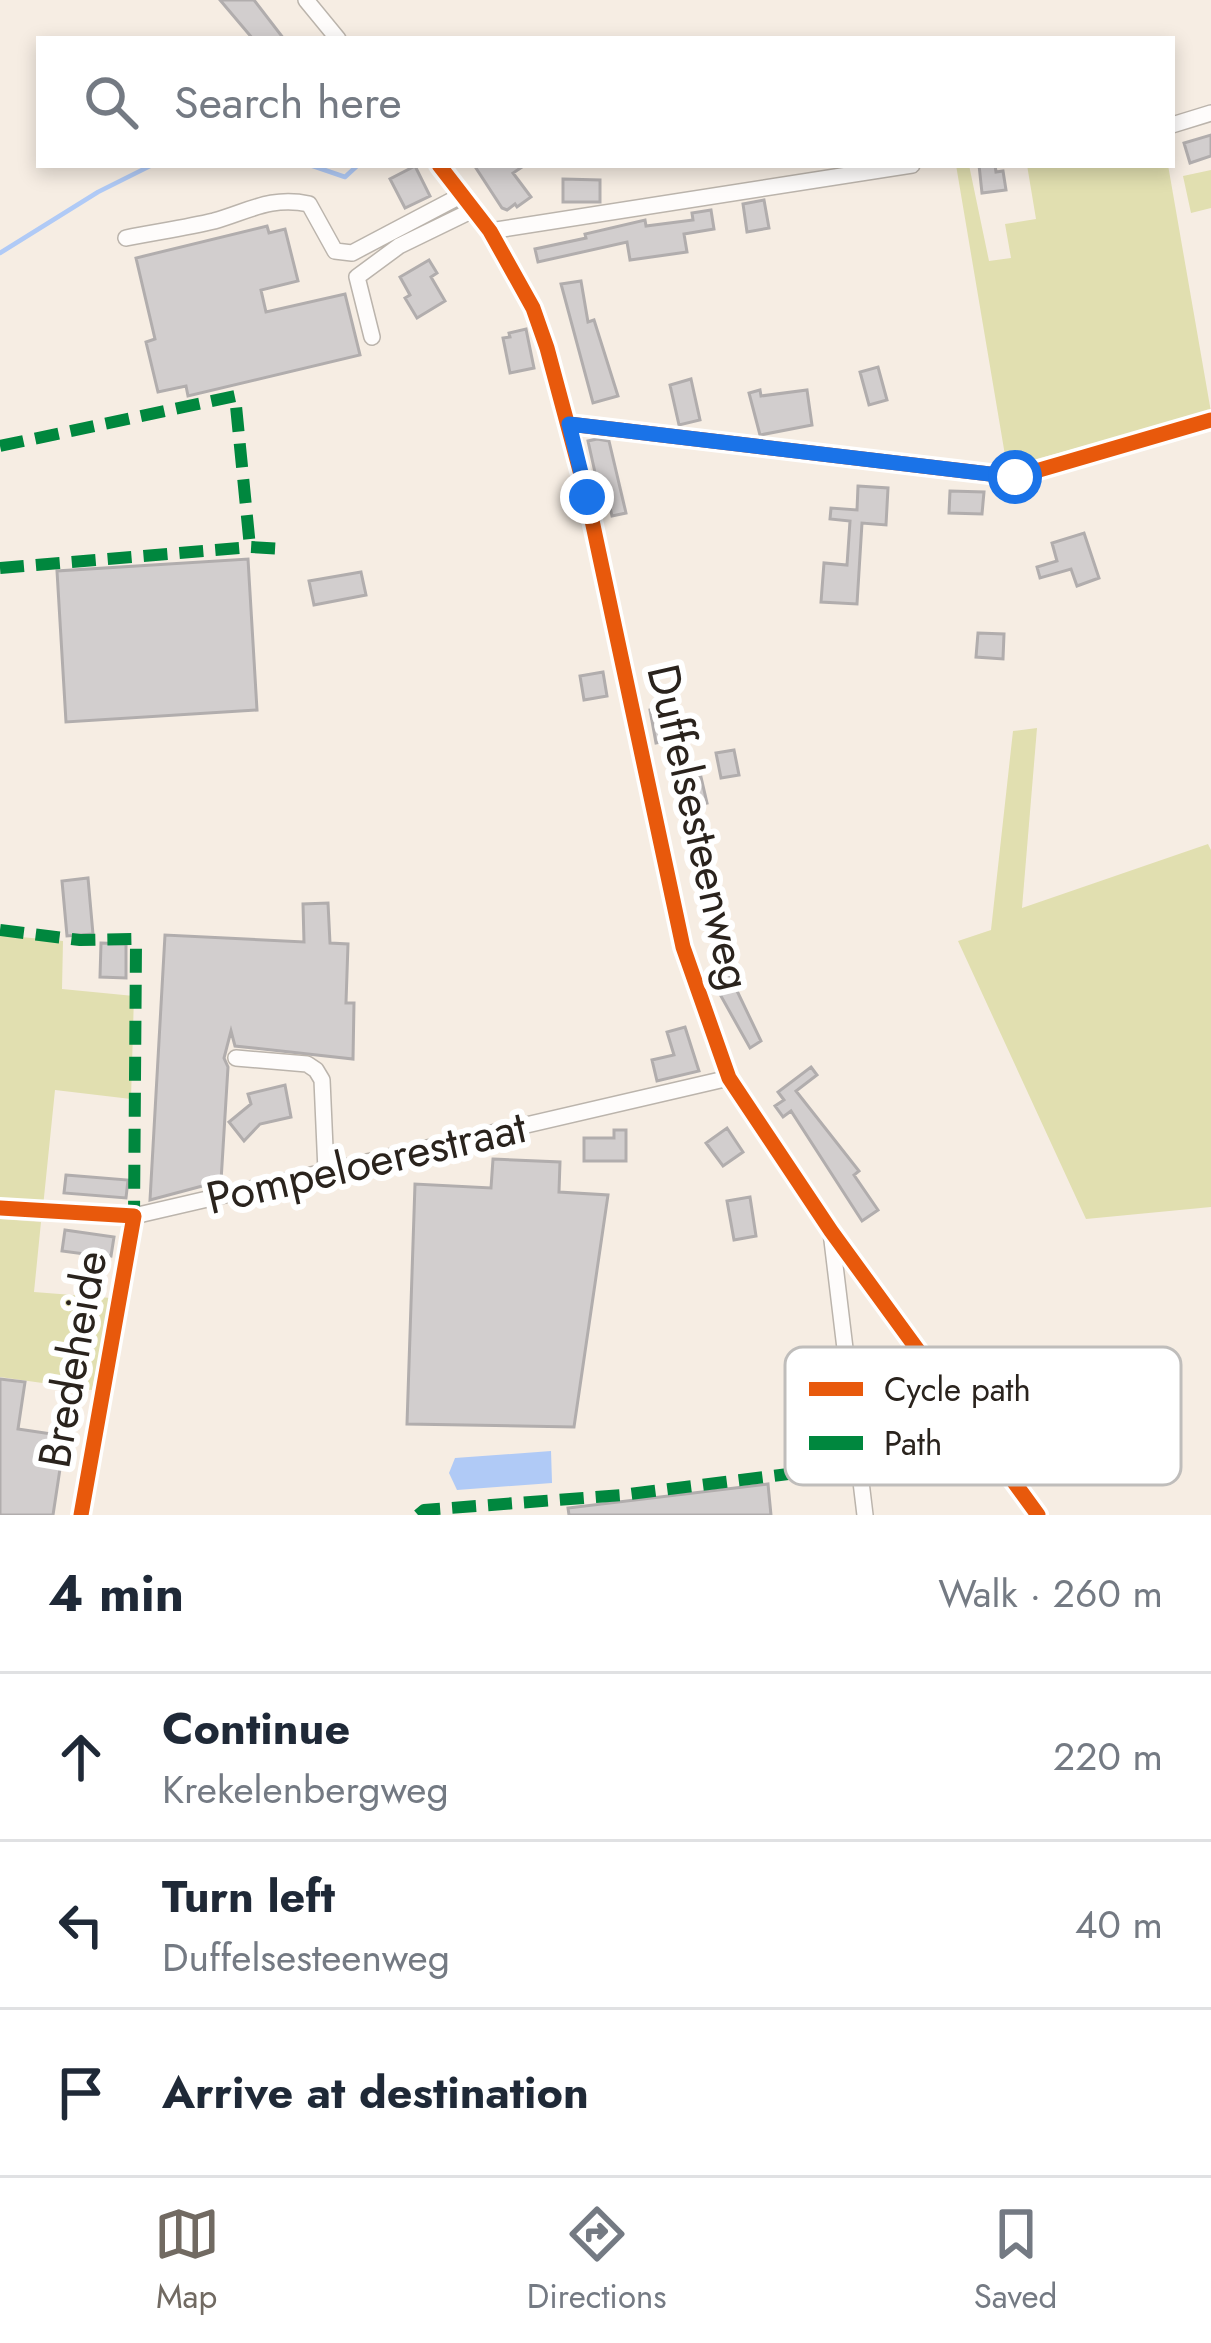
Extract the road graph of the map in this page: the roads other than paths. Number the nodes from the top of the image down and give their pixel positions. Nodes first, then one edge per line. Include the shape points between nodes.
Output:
1 (306, 0) edge
2 (336, 36) edge
3 (1211, 113) edge
4 (1175, 124) edge
5 (441, 168) edge
6 (893, 168) edge
7 (462, 195) junction
8 (473, 209) junction
9 (490, 231) junction
10 (126, 238) dead end
11 (372, 337) dead end
12 (1211, 421) edge
13 (569, 424) junction
14 (236, 1058) dead end
15 (729, 1078) junction
16 (326, 1171) junction
17 (0, 1208) edge
18 (134, 1216) junction
19 (831, 1231) junction
20 (845, 1347) edge
21 (916, 1347) edge
22 (861, 1485) edge
23 (1016, 1485) edge
24 (81, 1515) edge
25 (865, 1515) edge
26 (1038, 1515) edge

1 - 2 street
3 - 4 street
5 - 7 street, Duffelsesteenweg
6 - 9 street
7 - 8 street, Duffelsesteenweg
7 - 10 street via 352,253 335,251 309,204 289,200
8 - 9 street, Duffelsesteenweg
8 - 11 street via 357,277
9 - 13 street, Duffelsesteenweg via 533,308
12 - 13 street via 1015,477
13 - 15 street, Duffelsesteenweg via 683,947
14 - 16 street via 316,1070
15 - 16 street, Pompeloerestraat
15 - 19 street, Duffelsesteenweg
16 - 18 street, Pompeloerestraat
17 - 18 street, Pompeloerestraat
18 - 24 street, Bredeheide
19 - 20 street, Duffelsesteenweg
19 - 21 street, Duffelsesteenweg
22 - 25 street, Duffelsesteenweg
23 - 26 street, Duffelsesteenweg

